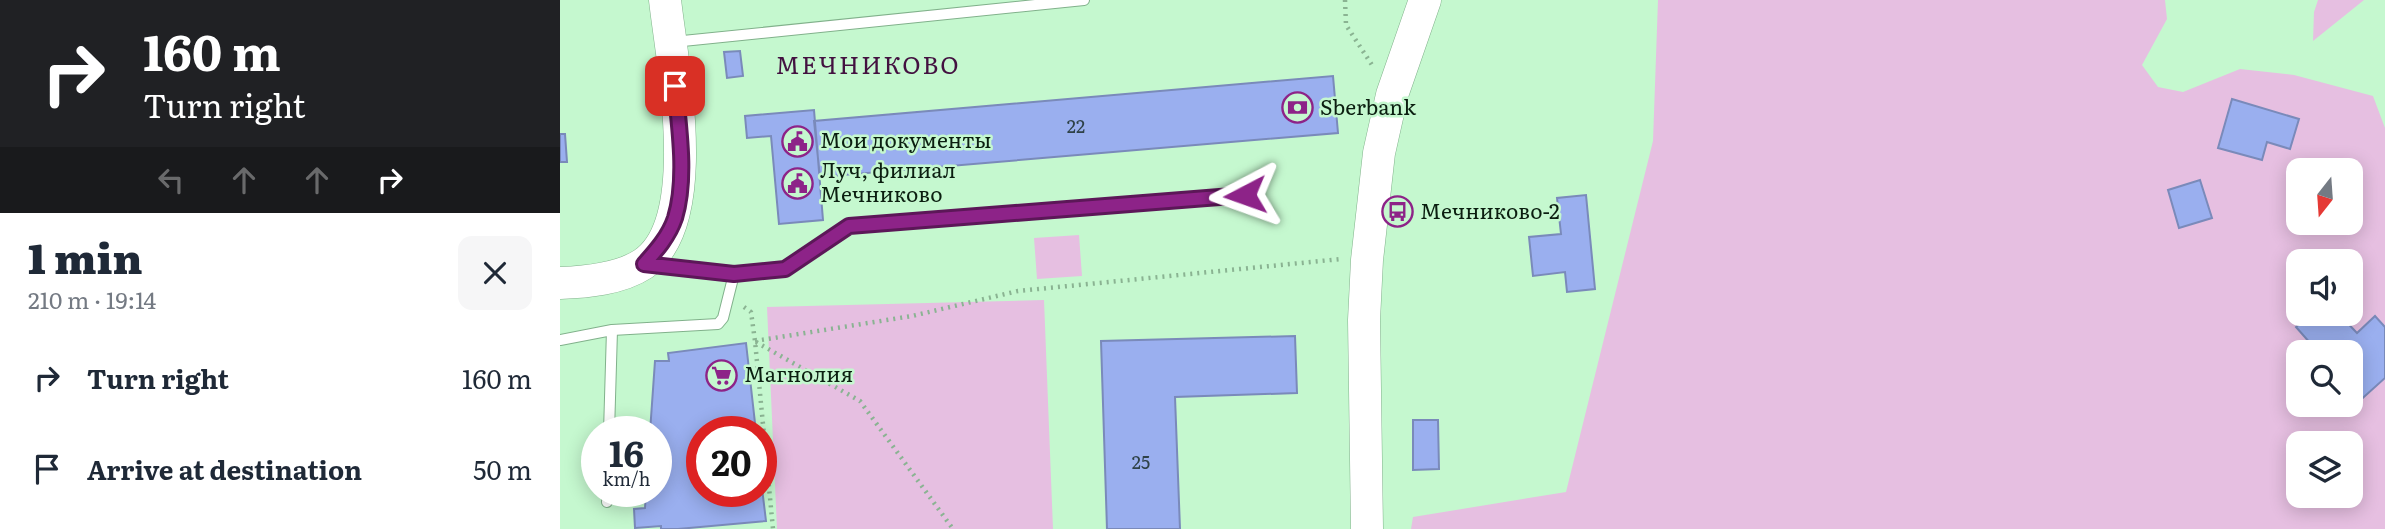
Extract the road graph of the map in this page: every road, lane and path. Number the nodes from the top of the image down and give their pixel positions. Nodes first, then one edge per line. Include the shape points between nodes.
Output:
1 (665, 0) edge
2 (1083, 0) edge
3 (1345, 0) edge
4 (1425, 0) edge
5 (670, 42) junction
6 (1392, 95) junction
7 (1245, 195) dead end
8 (1342, 259) dead end
9 (644, 264) junction
10 (734, 274) junction
11 (560, 283) edge
12 (727, 300) junction
13 (612, 330) junction
14 (560, 340) edge
15 (755, 341) junction
16 (609, 416) edge
17 (773, 529) edge
18 (953, 529) edge
19 (1367, 529) edge

1 - 5 main road
2 - 5 lane
3 - 6 path via 1346,25
4 - 6 main road
5 - 9 main road via 680,132 680,182 675,218 660,247
6 - 19 main road via 1367,260
7 - 10 lane via 849,226 785,269
8 - 15 path via 1018,290 912,316
9 - 10 lane
9 - 11 main road via 610,278
10 - 12 lane
12 - 13 lane via 723,318 713,326
12 - 15 path via 749,309
13 - 14 lane
13 - 16 lane
15 - 17 path
15 - 18 path via 860,401

